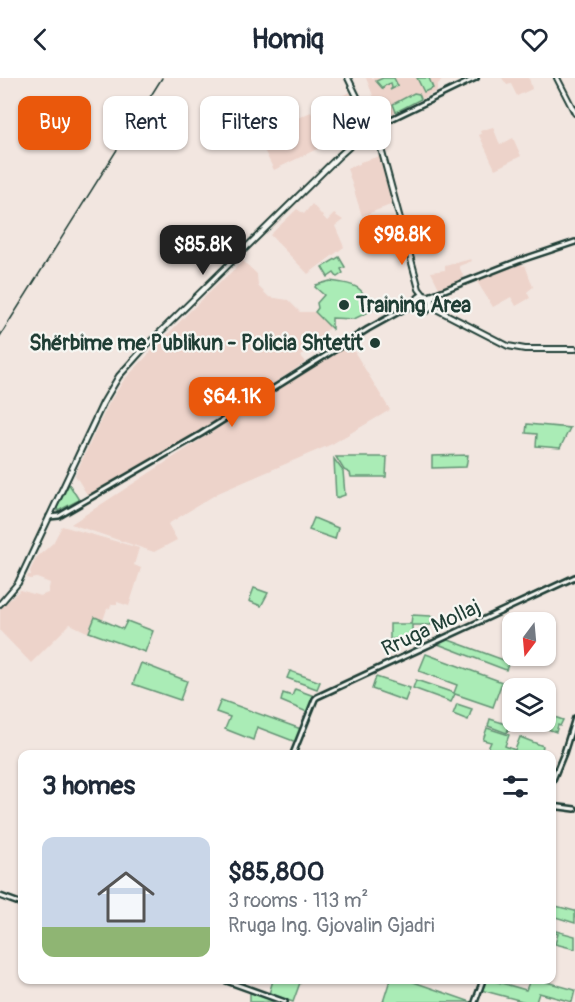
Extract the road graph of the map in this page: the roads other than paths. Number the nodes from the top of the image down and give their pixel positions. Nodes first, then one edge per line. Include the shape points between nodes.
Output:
1 (348, 78) edge
2 (476, 78) edge
3 (557, 78) edge
4 (357, 96) edge
5 (575, 113) edge
6 (391, 119) edge
7 (347, 150) edge
8 (381, 150) edge
9 (575, 242) edge
10 (421, 295) junction
11 (431, 296) junction
12 (415, 303) junction
13 (432, 303) junction
14 (410, 307) junction
15 (417, 308) junction
16 (429, 309) junction
17 (438, 310) junction
18 (575, 349) edge
19 (49, 517) junction
20 (575, 577) edge
21 (0, 604) edge
22 (575, 717) edge
23 (295, 750) edge
24 (556, 772) edge
25 (556, 806) edge
26 (575, 808) edge
27 (0, 896) edge
28 (18, 903) edge
29 (235, 984) edge
30 (482, 984) edge
31 (285, 1002) edge
32 (475, 1002) edge

1 - 4 main road
2 - 6 street
3 - 5 main road
7 - 19 main road via 119,376
8 - 10 main road
9 - 11 street
10 - 11 main road
10 - 12 main road
11 - 13 main road
12 - 14 street
12 - 15 main road
13 - 16 main road
13 - 17 main road
14 - 15 street
14 - 19 street via 175,450 59,516
15 - 16 main road
16 - 17 main road
17 - 18 main road via 508,346
19 - 21 main road via 18,583
20 - 23 street, Rruga Mollaj via 317,697
22 - 24 street
25 - 26 street
27 - 28 street
29 - 31 street
30 - 32 street

